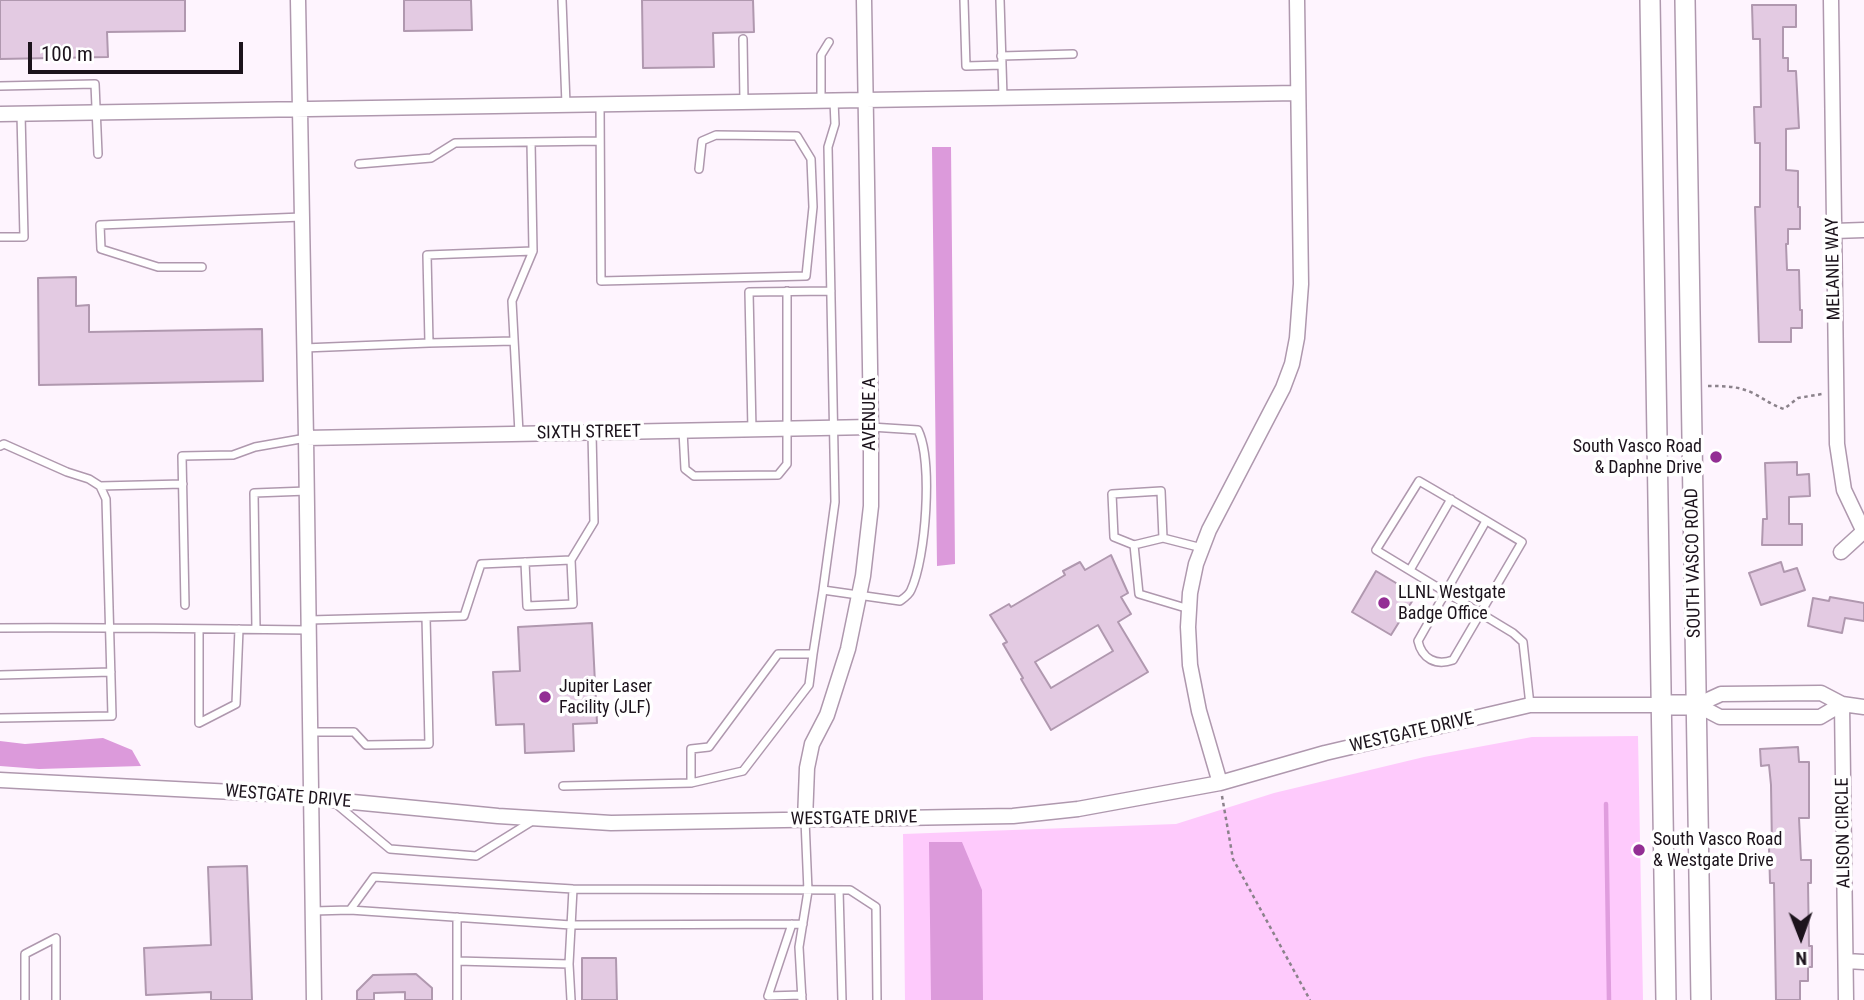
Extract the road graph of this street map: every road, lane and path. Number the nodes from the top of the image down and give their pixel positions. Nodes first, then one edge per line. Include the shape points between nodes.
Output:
1 (298, 0) edge
2 (562, 0) edge
3 (864, 0) edge
4 (964, 0) edge
5 (1000, 0) edge
6 (1297, 0) edge
7 (1650, 0) edge
8 (1685, 0) edge
9 (1831, 0) edge
10 (743, 39) dead end
11 (829, 42) dead end
12 (1073, 54) dead end
13 (1001, 56) junction
14 (1002, 65) junction
15 (0, 86) edge
16 (1298, 93) junction
17 (1003, 98) junction
18 (866, 100) junction
19 (828, 101) junction
20 (744, 102) junction
21 (566, 105) junction
22 (600, 105) junction
23 (299, 110) junction
24 (97, 112) junction
25 (0, 114) edge
26 (21, 114) junction
27 (600, 141) junction
28 (531, 142) junction
29 (98, 154) dead end
30 (359, 164) dead end
31 (699, 169) dead end
32 (302, 217) junction
33 (1864, 230) edge
34 (1834, 231) junction
35 (0, 237) edge
36 (533, 250) junction
37 (202, 267) dead end
38 (787, 291) junction
39 (831, 291) junction
40 (514, 341) junction
41 (429, 343) junction
42 (304, 348) junction
43 (1691, 387) junction
44 (1836, 392) junction
45 (871, 427) junction
46 (752, 429) junction
47 (788, 429) junction
48 (833, 429) junction
49 (683, 431) junction
50 (592, 433) junction
51 (519, 434) junction
52 (306, 438) junction
53 (1, 444) edge
54 (183, 484) junction
55 (100, 486) junction
56 (307, 491) junction
57 (1451, 499) junction
58 (1486, 521) junction
59 (1864, 532) edge
60 (1163, 538) junction
61 (1134, 545) junction
62 (1202, 548) junction
63 (1841, 552) dead end
64 (571, 560) junction
65 (525, 562) junction
66 (1410, 570) junction
67 (823, 590) junction
68 (1445, 591) junction
69 (859, 594) junction
70 (185, 606) dead end
71 (1189, 609) junction
72 (1480, 613) junction
73 (426, 617) junction
74 (309, 625) junction
75 (109, 627) junction
76 (0, 628) edge
77 (199, 629) junction
78 (239, 629) junction
79 (256, 629) junction
80 (813, 654) junction
81 (111, 672) junction
82 (0, 675) edge
83 (1530, 705) junction
84 (1661, 705) junction
85 (1697, 705) junction
86 (1842, 705) junction
87 (1864, 707) edge
88 (0, 718) edge
89 (310, 732) junction
90 (0, 780) edge
91 (691, 783) junction
92 (1220, 783) junction
93 (563, 786) dead end
94 (312, 796) junction
95 (332, 800) junction
96 (536, 818) junction
97 (805, 820) junction
98 (573, 889) junction
99 (839, 890) junction
100 (808, 891) junction
101 (313, 911) junction
102 (350, 911) junction
103 (457, 917) junction
104 (792, 924) junction
105 (803, 924) junction
106 (571, 925) junction
107 (457, 961) junction
108 (1846, 961) junction
109 (1864, 962) edge
110 (569, 964) junction
111 (767, 998) edge
112 (802, 998) edge
113 (25, 1000) edge
114 (56, 1000) edge
115 (314, 1000) edge
116 (457, 1000) edge
117 (571, 1000) edge
118 (842, 1000) edge
119 (877, 1000) edge
120 (1310, 1000) edge
121 (1666, 1000) edge
122 (1701, 1000) edge
123 (1846, 1000) edge

1 - 23 street
2 - 21 lane
3 - 18 street, AVENUE A
4 - 14 lane via 966,66
5 - 13 lane
6 - 16 street
7 - 84 main road, SOUTH VASCO ROAD
8 - 43 main road, SOUTH VASCO ROAD
9 - 34 street, MELANIE WAY
10 - 20 lane
11 - 19 lane via 821,55
12 - 13 lane
13 - 14 lane
14 - 17 lane
15 - 24 lane via 95,84
16 - 17 street
16 - 62 street via 1301,284 1292,363
17 - 18 street
18 - 19 street
18 - 45 street, AVENUE A
19 - 20 street
19 - 39 lane via 835,124 828,147
20 - 22 street
21 - 22 street
21 - 23 street
22 - 27 lane
23 - 24 street
23 - 32 street
24 - 26 street
24 - 29 lane
25 - 26 street
26 - 35 lane via 24,237
27 - 28 lane
27 - 31 lane via 601,281 806,276 813,206 811,159 797,136 716,135 702,141
28 - 30 lane via 455,143 430,158
28 - 36 lane
32 - 37 lane via 100,225 101,249 158,267
32 - 42 street
33 - 34 street
34 - 44 street, MELANIE WAY
36 - 40 lane via 512,301
36 - 41 lane via 427,254
38 - 39 lane
38 - 46 lane via 749,292
38 - 47 lane
39 - 48 lane
40 - 41 lane
40 - 51 lane
41 - 42 lane
42 - 52 street
43 - 44 path via 1731,386 1784,409 1798,398
43 - 85 main road, SOUTH VASCO ROAD
44 - 59 street, MELANIE WAY via 1844,491
45 - 48 street, SIXTH STREET
45 - 69 street, AVENUE A via 871,506
45 - 69 lane via 918,430 923,440 925,509 921,558 911,592 900,601
46 - 47 street, SIXTH STREET
46 - 49 street, SIXTH STREET
47 - 48 street, SIXTH STREET
47 - 49 lane via 787,464 778,475 694,475 685,469
48 - 67 lane via 835,502
49 - 50 street, SIXTH STREET
50 - 51 street, SIXTH STREET
50 - 64 lane via 594,522
51 - 52 street, SIXTH STREET
52 - 54 lane via 233,455 182,456
52 - 56 street
53 - 55 lane
54 - 55 lane
54 - 70 lane
55 - 75 lane via 106,499
56 - 74 street
56 - 79 lane via 254,493
57 - 58 lane
57 - 66 lane
57 - 66 lane via 1419,481 1376,550
58 - 68 lane
58 - 72 lane via 1522,542
59 - 63 street
60 - 61 lane
60 - 61 lane via 1161,491 1112,494 1114,537
60 - 62 lane
61 - 71 lane via 1139,594
62 - 71 street
64 - 65 lane
64 - 65 lane via 573,604 527,606
65 - 73 lane via 481,564 464,616
66 - 68 lane
67 - 69 lane
67 - 80 lane
68 - 72 lane
68 - 72 lane via 1418,641 1430,660 1453,660
69 - 97 street, AVENUE A via 848,649 827,715 812,744
71 - 92 street via 1190,665
72 - 83 lane via 1523,642
73 - 74 lane
73 - 89 lane via 429,744 366,745 354,732
74 - 79 lane
74 - 89 street
75 - 76 lane
75 - 77 lane
75 - 81 lane
77 - 78 lane
77 - 78 lane via 199,723 236,704
78 - 79 lane
80 - 91 lane via 809,685 743,771
80 - 91 lane via 778,654 709,747 691,749
81 - 82 lane
81 - 88 lane via 112,716
83 - 84 street, WESTGATE DRIVE
83 - 92 street, WESTGATE DRIVE
84 - 85 main road, WESTGATE DRIVE
84 - 121 main road, SOUTH VASCO ROAD
85 - 86 street via 1721,694 1821,693
85 - 86 street via 1720,717 1820,717
85 - 122 main road, SOUTH VASCO ROAD
86 - 87 street
86 - 108 street, ALISON CIRCLE
89 - 94 street
90 - 94 street, WESTGATE DRIVE
91 - 93 lane
92 - 97 street, WESTGATE DRIVE via 1013,816
92 - 120 path via 1233,859
94 - 95 street, WESTGATE DRIVE
94 - 101 street
95 - 96 street, WESTGATE DRIVE
95 - 96 lane via 390,849 477,856
96 - 97 street, WESTGATE DRIVE via 611,823
97 - 100 lane
98 - 100 lane
98 - 102 lane via 374,877
98 - 106 lane
99 - 100 lane
99 - 118 lane
99 - 119 lane via 850,890 876,907
100 - 105 lane
101 - 102 lane
101 - 115 street
102 - 103 lane
103 - 106 lane
103 - 107 lane
104 - 105 lane
104 - 106 lane
104 - 111 lane
105 - 112 lane via 799,947
106 - 110 lane
107 - 110 lane
107 - 116 lane
108 - 109 street
108 - 123 street, ALISON CIRCLE
110 - 117 lane
111 - 112 lane
113 - 114 lane via 25,954 56,938

